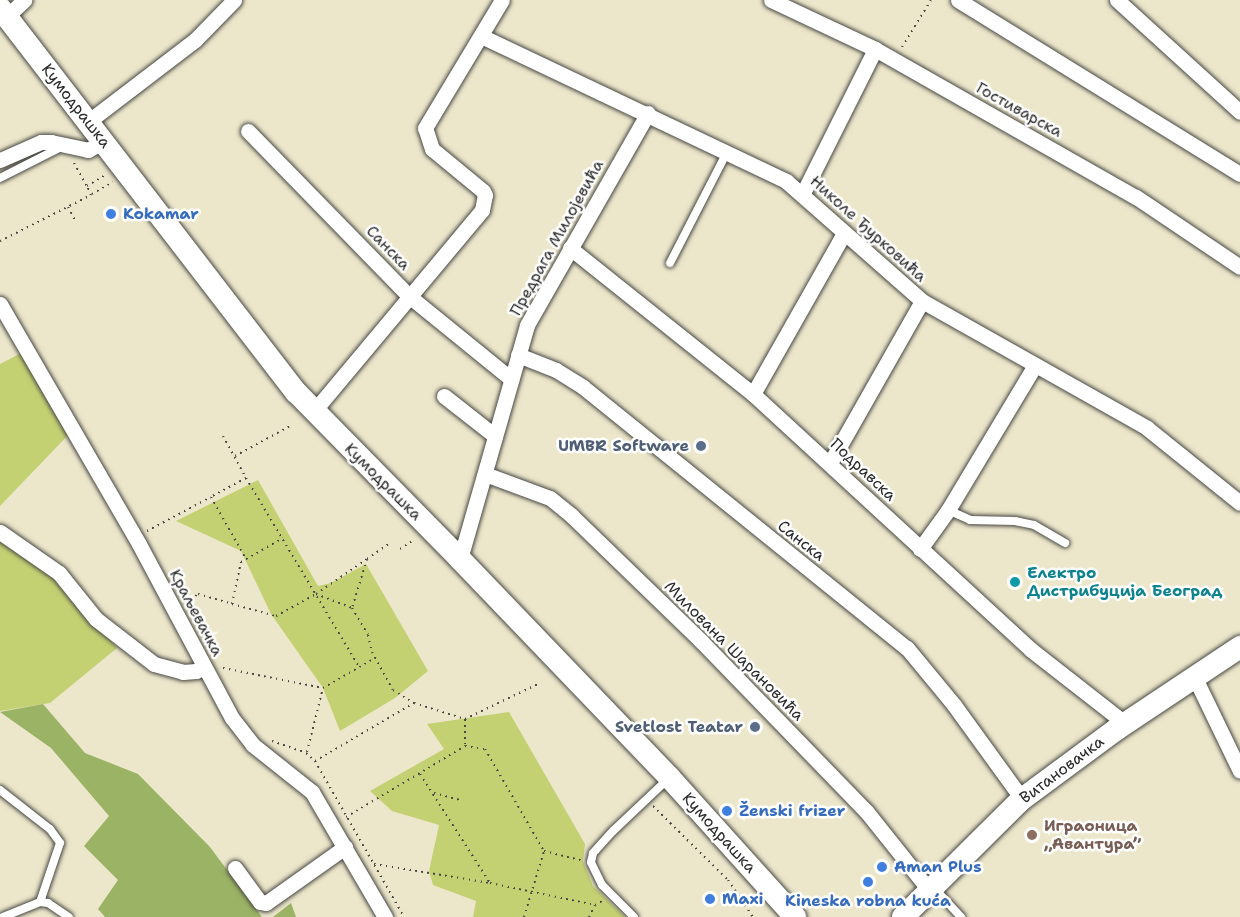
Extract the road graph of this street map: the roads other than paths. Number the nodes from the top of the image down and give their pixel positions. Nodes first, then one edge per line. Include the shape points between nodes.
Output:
1 (24, 0) edge
2 (234, 0) edge
3 (771, 0) edge
4 (958, 0) edge
5 (1117, 0) edge
6 (500, 1) edge
7 (3, 12) edge
8 (481, 36) junction
9 (875, 49) junction
10 (1240, 112) edge
11 (648, 113) junction
12 (89, 121) junction
13 (248, 131) dead end
14 (104, 141) junction
15 (65, 146) junction
16 (727, 150) junction
17 (0, 160) edge
18 (1240, 174) edge
19 (0, 178) edge
20 (803, 193) junction
21 (844, 233) junction
22 (570, 248) junction
23 (670, 263) dead end
24 (1240, 267) edge
25 (409, 296) junction
26 (922, 301) junction
27 (0, 304) edge
28 (5, 322) edge
29 (518, 354) junction
30 (1035, 365) junction
31 (511, 379) junction
32 (753, 394) junction
33 (444, 396) dead end
34 (314, 411) junction
35 (495, 436) junction
36 (830, 463) junction
37 (485, 474) junction
38 (1240, 503) edge
39 (948, 510) junction
40 (0, 532) edge
41 (1065, 543) dead end
42 (920, 549) junction
43 (460, 559) junction
44 (1240, 647) edge
45 (203, 667) junction
46 (1195, 678) junction
47 (1126, 724) junction
48 (1240, 771) edge
49 (670, 778) junction
50 (0, 790) edge
51 (1022, 799) junction
52 (345, 848) junction
53 (235, 868) dead end
54 (931, 889) junction
55 (40, 902) junction
56 (382, 916) edge
57 (3, 917) edge
58 (69, 917) edge
59 (634, 917) edge
60 (795, 917) edge
61 (903, 917) edge
62 (962, 917) edge

1 - 7 street, Кумодрашка
2 - 12 street via 195,40
3 - 9 street, Гостиварска
4 - 18 street
5 - 10 street
6 - 8 street
7 - 12 street, Кумодрашка
8 - 11 street, Николе Ђурковића
8 - 25 street via 426,123 425,134 432,149 480,187 484,202 474,222
9 - 20 street
9 - 24 street, Гостиварска via 1136,197
11 - 16 street, Николе Ђурковића
11 - 22 street, Предрага Милојевића
12 - 14 street, Кумодрашка
13 - 25 street, Санска
14 - 15 street via 88,150
14 - 34 street, Кумодрашка via 285,379
15 - 17 street via 41,142
15 - 19 lane
16 - 20 street, Николе Ђурковића
16 - 23 lane
20 - 21 street, Николе Ђурковића
21 - 26 street, Николе Ђурковића
21 - 32 street
22 - 29 street, Предрага Милојевића via 532,315
22 - 32 street, Подравска
25 - 31 street, Санска
25 - 34 street
26 - 30 street, Николе Ђурковића
26 - 36 street
27 - 28 street, Краљевачка
28 - 45 street, Краљевачка via 139,544
29 - 31 street, Предрага Милојевића
29 - 51 street, Санска via 583,387 907,648
30 - 38 street, Николе Ђурковића via 1147,428
30 - 39 street
31 - 35 street, Предрага Милојевића
32 - 36 street, Подравска
33 - 35 street
34 - 43 street, Кумодрашка
35 - 37 street, Предрага Милојевића
36 - 42 street, Подравска
37 - 43 street, Предрага Милојевића
37 - 54 street, Милована Шарановића via 550,498 573,516 866,811
39 - 41 lane via 970,520 1034,525
39 - 42 street
40 - 45 street via 59,573 96,619 154,664 183,672
42 - 47 street, Подравска via 1030,649
43 - 49 street, Кумодрашка
44 - 46 street, Витановачка
45 - 52 street, Краљевачка via 242,733 312,792
46 - 47 street, Витановачка
46 - 48 street
47 - 51 street, Витановачка
49 - 59 lane via 593,853 591,862 602,885
49 - 60 street, Кумодрашка
50 - 55 lane via 50,829 60,843
51 - 54 street, Витановачка
52 - 53 street via 266,903 260,902
52 - 56 street, Краљевачка
54 - 61 street, Витановачка
54 - 62 lane
55 - 57 lane
55 - 58 lane

